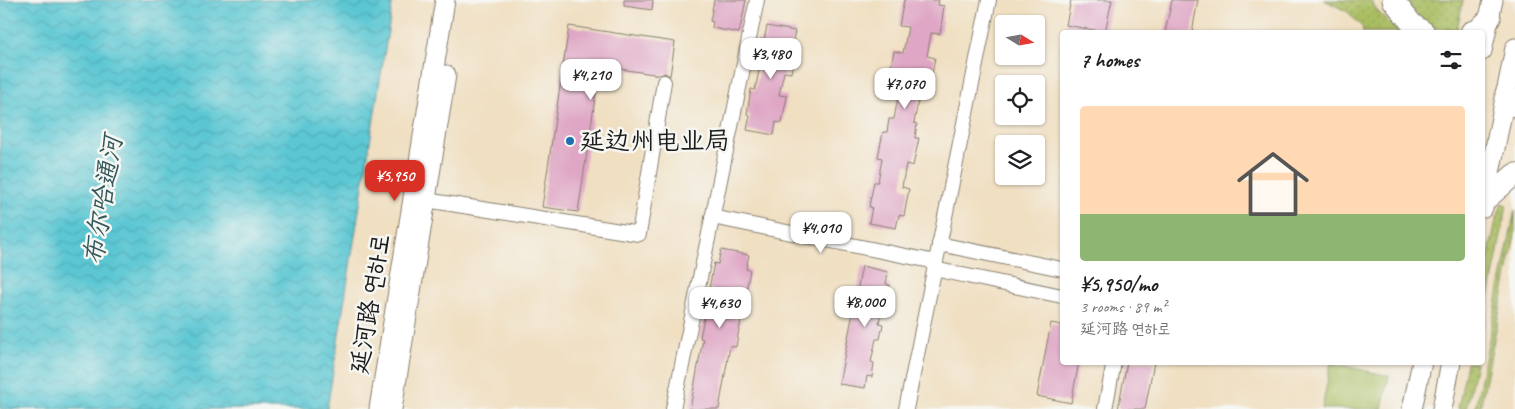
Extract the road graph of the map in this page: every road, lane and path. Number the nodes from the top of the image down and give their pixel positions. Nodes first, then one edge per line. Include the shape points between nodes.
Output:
1 (445, 0) edge
2 (458, 0) edge
3 (757, 0) edge
4 (989, 0) edge
5 (1383, 0) edge
6 (1393, 0) edge
7 (1491, 9) edge
8 (1406, 30) edge
9 (1421, 30) edge
10 (1478, 30) edge
11 (1485, 37) edge
12 (1515, 48) edge
13 (664, 82) dead end
14 (1510, 99) edge
15 (1515, 174) edge
16 (1485, 197) edge
17 (426, 200) junction
18 (1485, 203) edge
19 (712, 217) junction
20 (939, 244) junction
21 (935, 266) junction
22 (1060, 269) edge
23 (1060, 296) edge
24 (1113, 365) edge
25 (1421, 365) edge
26 (1451, 365) edge
27 (379, 409) edge
28 (392, 409) edge
29 (673, 409) edge
30 (906, 409) edge
31 (1105, 409) edge
32 (1412, 409) edge
33 (1442, 409) edge

1 - 27 main road, 延河路 연하로
2 - 17 main road, 延河路 연하로
3 - 19 street
4 - 20 street
5 - 8 highway
6 - 9 highway
7 - 10 highway
7 - 11 main road
12 - 14 main road
13 - 17 street via 639,234
14 - 16 main road
15 - 18 highway
17 - 28 main road, 延河路 연하로
19 - 21 street
19 - 29 street
20 - 21 street
20 - 22 street
21 - 23 street
21 - 30 street
24 - 31 street
25 - 32 main road
26 - 33 main road

